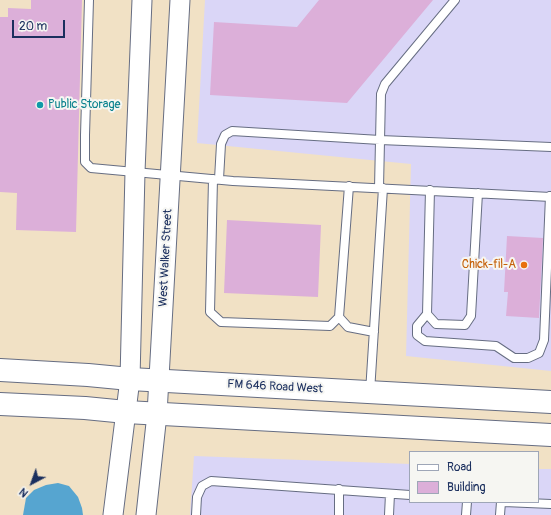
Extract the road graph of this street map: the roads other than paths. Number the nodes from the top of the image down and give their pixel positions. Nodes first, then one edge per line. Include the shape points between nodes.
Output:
1 (88, 0) edge
2 (142, 0) edge
3 (180, 0) edge
4 (455, 0) edge
5 (380, 140) junction
6 (551, 147) edge
7 (135, 172) junction
8 (171, 175) junction
9 (216, 179) junction
10 (349, 186) junction
11 (381, 188) junction
12 (430, 190) junction
13 (478, 193) junction
14 (551, 196) edge
15 (427, 314) junction
16 (339, 317) junction
17 (374, 332) junction
18 (0, 370) edge
19 (130, 379) junction
20 (159, 381) junction
21 (370, 392) junction
22 (551, 402) edge
23 (0, 404) edge
24 (126, 412) junction
25 (157, 414) junction
26 (551, 436) edge
27 (340, 489) junction
28 (390, 494) junction
29 (409, 495) edge
30 (467, 503) edge
31 (502, 503) edge
32 (526, 503) edge
33 (551, 504) edge
34 (113, 515) edge
35 (146, 515) edge
36 (196, 515) edge
37 (339, 515) edge
38 (389, 515) edge
39 (466, 515) edge
40 (500, 515) edge

1 - 7 lane via 85,162 91,168
2 - 7 street
3 - 8 street, West Walker Street
4 - 5 lane via 385,84 381,94
5 - 6 lane
5 - 9 lane via 232,131 225,135 221,144
5 - 11 lane
7 - 8 lane
7 - 19 street
8 - 9 lane
8 - 20 street, West Walker Street
9 - 10 lane
9 - 16 lane via 210,312 221,322 330,326
10 - 11 lane
10 - 16 lane
11 - 12 lane
11 - 17 lane
12 - 13 lane
12 - 15 lane
13 - 14 lane
13 - 15 lane via 471,316 465,325 436,324
14 - 15 lane via 544,340 539,353 528,358 514,358 496,346 425,341 417,335 417,326
16 - 17 lane via 348,327
17 - 21 lane
18 - 19 main road, FM 646 Road West
19 - 20 main road, FM 646 Road West
19 - 24 street
20 - 21 main road, FM 646 Road West
20 - 25 street, West Walker Street
21 - 22 main road, FM 646 Road West
23 - 24 main road
24 - 25 main road
24 - 34 street
25 - 26 main road
25 - 35 street, West Walker Street
27 - 28 lane
27 - 36 lane via 211,481 202,486 197,497
27 - 37 lane
28 - 29 lane
28 - 38 lane
30 - 39 lane
31 - 40 lane
32 - 33 lane

